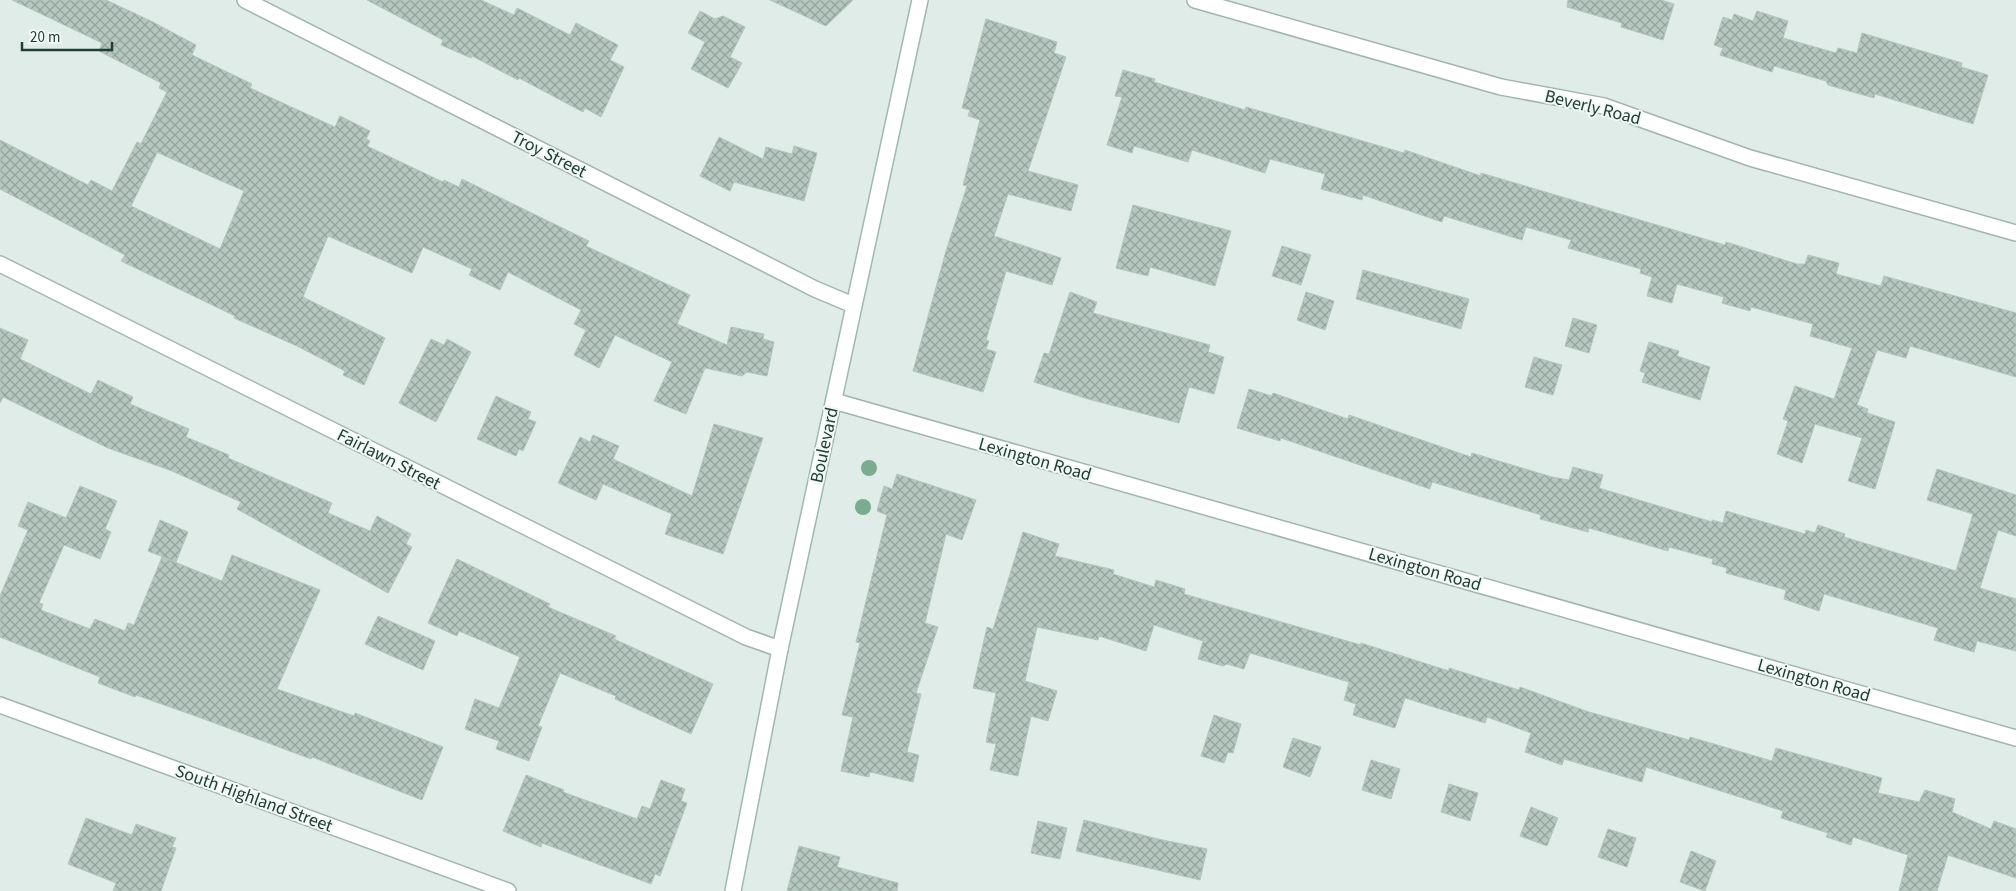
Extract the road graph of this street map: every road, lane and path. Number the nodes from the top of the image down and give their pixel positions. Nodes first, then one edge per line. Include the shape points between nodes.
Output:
1 (245, 0) edge
2 (920, 0) edge
3 (1195, 0) edge
4 (2016, 233) edge
5 (0, 264) edge
6 (853, 305) junction
7 (834, 401) junction
8 (780, 649) junction
9 (0, 705) edge
10 (2016, 738) edge
11 (508, 891) edge
12 (733, 891) edge

1 - 6 street, Troy Street
2 - 6 street, Boulevard
3 - 4 street, Beverly Road via 1501,87 1604,106 1750,158
5 - 8 street, Fairlawn Street via 746,637
6 - 7 street, Boulevard
7 - 8 street, Boulevard
7 - 10 street, Lexington Road
8 - 12 street, Boulevard
9 - 11 street, South Highland Street

